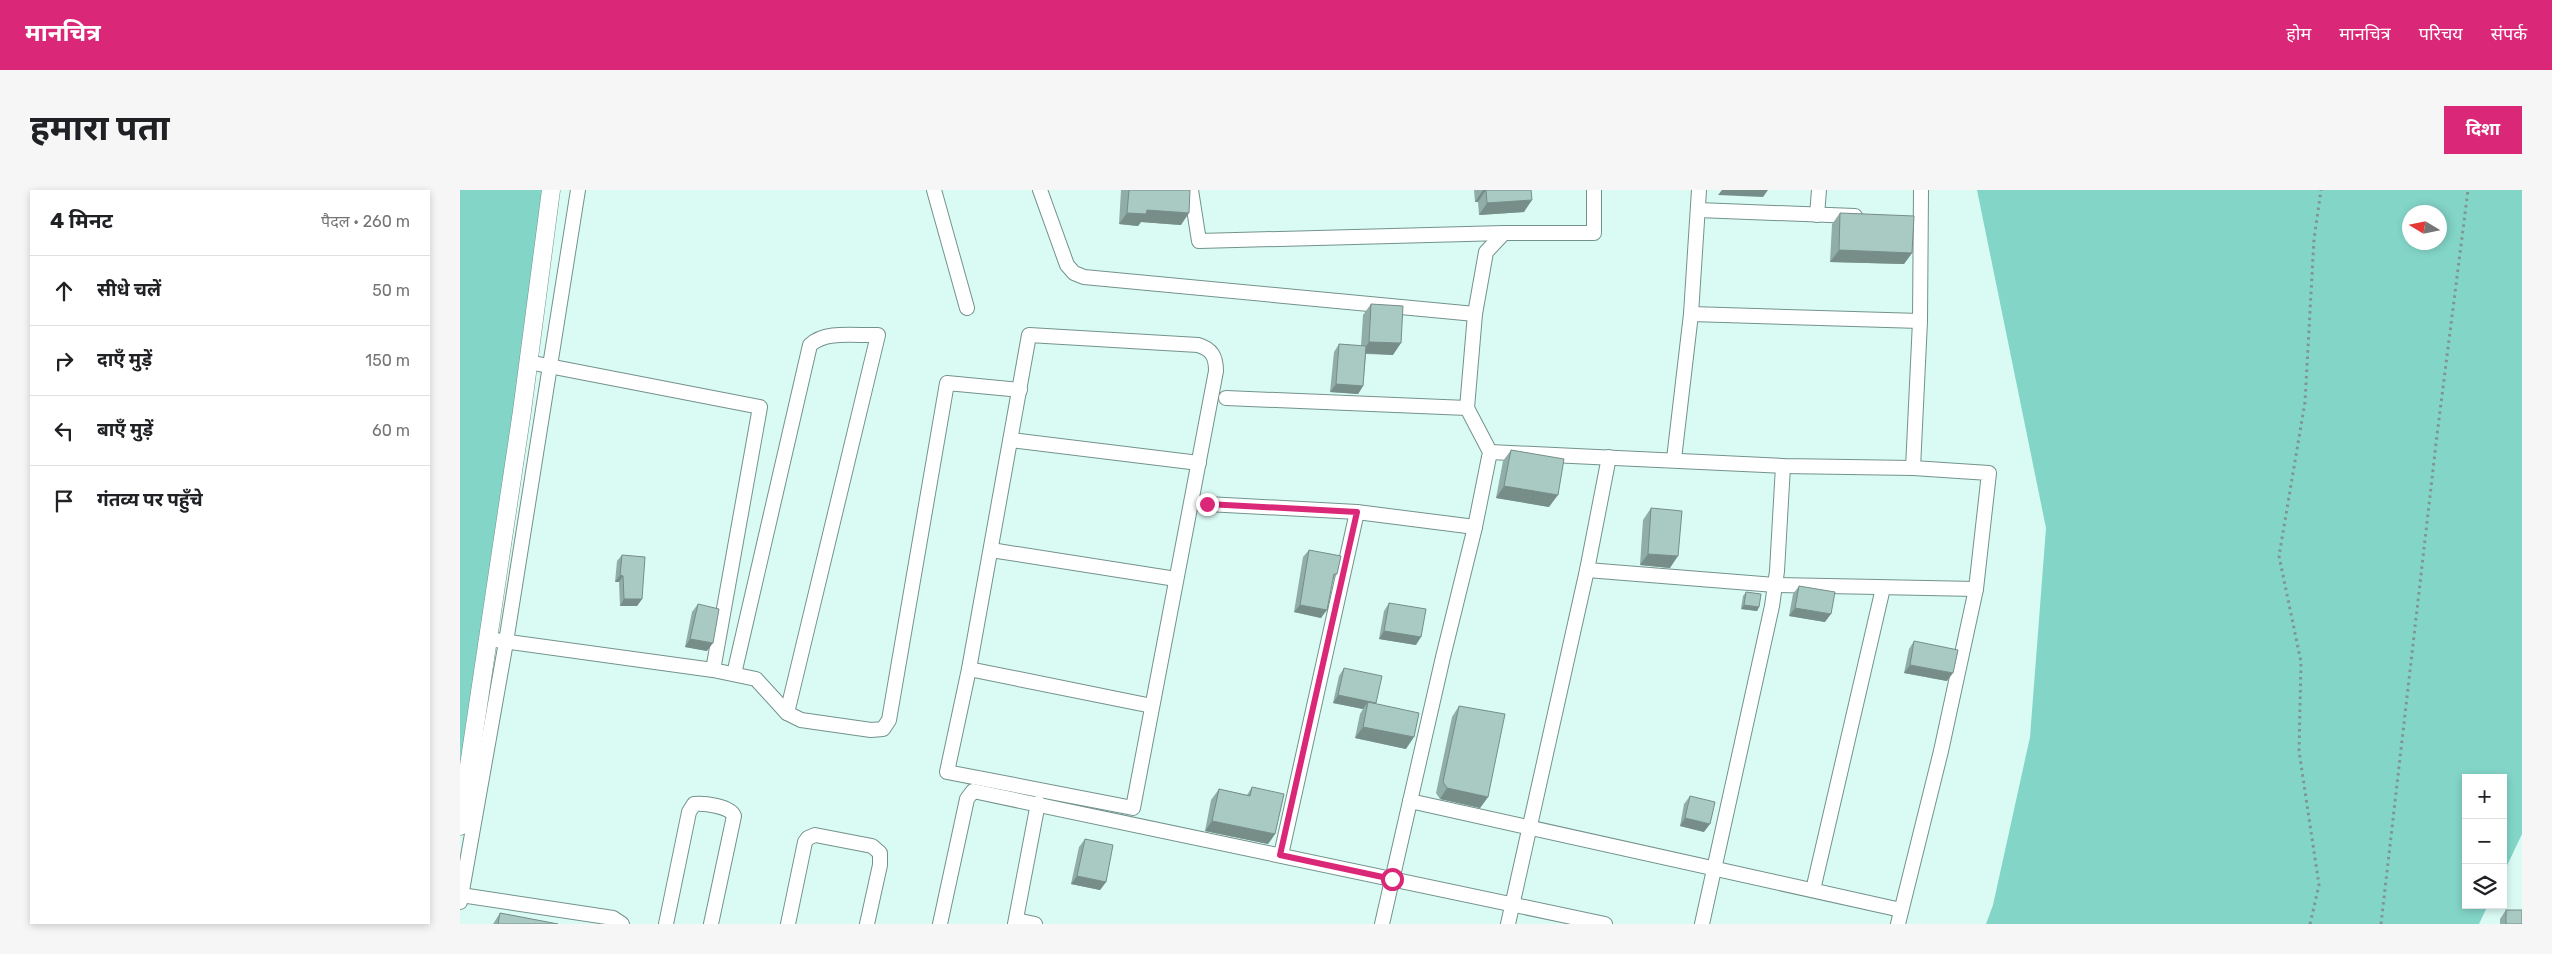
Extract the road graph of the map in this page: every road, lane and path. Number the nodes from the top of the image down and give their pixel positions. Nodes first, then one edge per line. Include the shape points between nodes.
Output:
1 (551, 190) edge
2 (578, 190) edge
3 (934, 190) edge
4 (1040, 190) edge
5 (1191, 190) edge
6 (1594, 190) edge
7 (1699, 190) edge
8 (1819, 190) edge
9 (1921, 190) edge
10 (2321, 190) edge
11 (2468, 190) edge
12 (1698, 210) junction
13 (1817, 215) junction
14 (1864, 217) edge
15 (1902, 218) edge
16 (1921, 219) junction
17 (1504, 232) junction
18 (967, 308) dead end
19 (1476, 314) junction
20 (1691, 314) junction
21 (1920, 321) junction
22 (528, 362) junction
23 (550, 365) junction
24 (1020, 390) junction
25 (1226, 398) dead end
26 (1467, 408) junction
27 (1011, 440) junction
28 (1490, 452) junction
29 (1609, 457) junction
30 (1674, 459) junction
31 (1199, 463) junction
32 (1783, 466) junction
33 (1913, 468) junction
34 (1207, 504) dead end
35 (1357, 512) junction
36 (1476, 528) junction
37 (991, 550) junction
38 (1586, 570) junction
39 (1176, 579) junction
40 (1775, 585) junction
41 (1883, 588) junction
42 (1976, 589) junction
43 (488, 639) junction
44 (506, 642) junction
45 (969, 669) junction
46 (713, 670) junction
47 (734, 674) junction
48 (1152, 706) junction
49 (787, 713) junction
50 (1410, 801) junction
51 (1038, 803) junction
52 (460, 826) edge
53 (1530, 826) junction
54 (1280, 855) junction
55 (1714, 870) junction
56 (1392, 879) junction
57 (1813, 890) junction
58 (461, 898) edge
59 (1512, 904) junction
60 (1900, 917) edge
61 (1016, 922) edge
62 (622, 924) edge
63 (666, 924) edge
64 (712, 924) edge
65 (788, 924) edge
66 (867, 924) edge
67 (940, 924) edge
68 (1035, 924) edge
69 (1382, 924) edge
70 (1508, 924) edge
71 (1605, 924) edge
72 (1702, 924) edge
73 (2310, 924) edge
74 (2381, 924) edge

1 - 22 street
2 - 23 street
3 - 18 street
4 - 19 street via 1067,265 1084,277
5 - 17 street via 1199,241
6 - 17 street via 1594,233
7 - 12 street
8 - 13 street
9 - 16 street
10 - 73 path via 2314,240 2305,402 2279,556 2301,662 2299,751 2318,885
11 - 74 path
12 - 13 street
12 - 20 street
13 - 14 street
15 - 16 street
16 - 21 street
17 - 19 street via 1486,252
19 - 26 street
20 - 21 street
20 - 30 street
21 - 33 street
22 - 23 street
22 - 43 street
23 - 44 street
23 - 46 street via 760,407
24 - 27 street
24 - 31 street via 1029,335 1207,348 1213,354 1216,371
24 - 49 street via 947,383 887,725 878,731 801,720
25 - 26 street
26 - 28 street
27 - 31 street
27 - 37 street
28 - 29 street
28 - 36 street
29 - 30 street
29 - 38 street
30 - 32 street
31 - 39 street
32 - 33 street
32 - 40 street
33 - 42 street via 1989,472
34 - 35 street
35 - 36 street
35 - 54 street
36 - 50 street
37 - 39 street
37 - 45 street
38 - 40 street
38 - 53 street
39 - 48 street
40 - 41 street
40 - 55 street
41 - 42 street
41 - 57 street
42 - 60 street via 1942,752
43 - 44 street
43 - 52 street
44 - 46 street
44 - 58 street
45 - 48 street
45 - 48 street via 947,772 1132,808
46 - 47 street
47 - 49 street via 756,679
47 - 49 street via 810,345 818,337 878,335
50 - 53 street
50 - 56 street
51 - 54 street
51 - 61 street
51 - 67 street via 976,791 968,795
53 - 55 street
53 - 59 street
54 - 56 street
55 - 57 street
55 - 72 street
56 - 59 street
56 - 69 street
57 - 60 street
58 - 62 street via 613,918
59 - 70 street
59 - 71 street
61 - 68 street
63 - 64 street via 689,812 696,804 727,809 734,816
65 - 66 street via 805,842 815,835 872,846 880,853

